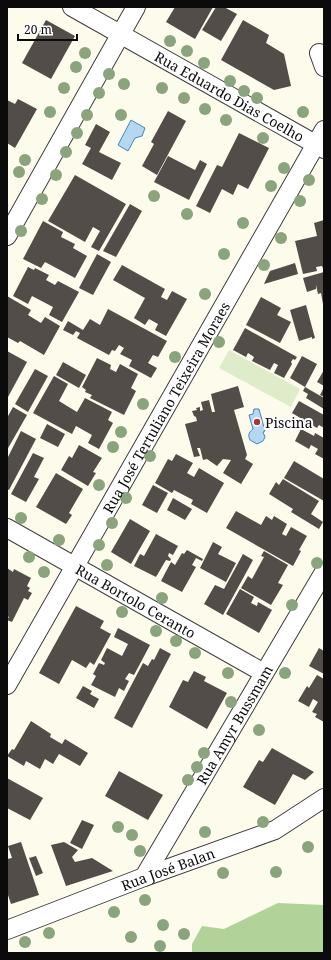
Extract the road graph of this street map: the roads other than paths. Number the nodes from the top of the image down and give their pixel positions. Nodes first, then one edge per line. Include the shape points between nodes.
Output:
1 (72, 7) edge
2 (136, 7) edge
3 (121, 35) junction
4 (321, 142) edge
5 (7, 236) edge
6 (7, 528) edge
7 (75, 566) junction
8 (324, 572) edge
9 (264, 673) junction
10 (7, 685) edge
11 (324, 798) edge
12 (144, 877) junction
13 (7, 930) edge

1 - 3 street, Rua Eduardo Dias Coelho
2 - 3 street
3 - 4 street, Rua Eduardo Dias Coelho
3 - 5 street
4 - 7 street, Rua José Tertuliano Teixeira Moraes
6 - 7 street, Rua Bortolo Ceranto
7 - 9 street, Rua Bortolo Ceranto
7 - 10 street, Rua José Tertuliano Teixeira Moraes
8 - 9 street, Rua Amyr Bussmam
9 - 12 street, Rua Amyr Bussmam
11 - 12 street, Rua José Balan via 275,830
12 - 13 street, Rua José Balan

